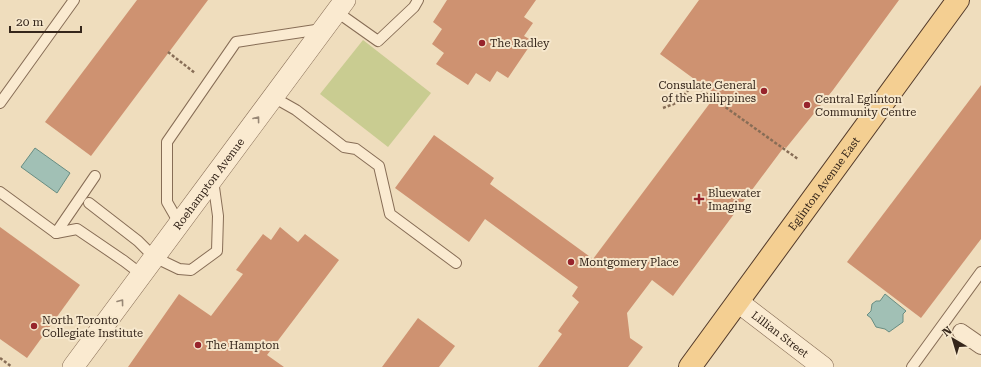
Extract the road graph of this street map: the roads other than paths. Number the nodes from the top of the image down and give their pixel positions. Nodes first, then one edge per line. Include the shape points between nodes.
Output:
1 (74, 0) edge
2 (418, 0) edge
3 (958, 0) edge
4 (341, 6) edge
5 (324, 28) junction
6 (273, 97) junction
7 (0, 103) edge
8 (95, 176) dead end
9 (212, 178) junction
10 (0, 192) edge
11 (89, 204) dead end
12 (179, 223) junction
13 (56, 233) junction
14 (154, 257) junction
15 (456, 263) dead end
16 (981, 272) edge
17 (141, 274) junction
18 (738, 302) junction
19 (961, 332) dead end
20 (981, 346) edge
21 (73, 367) edge
22 (690, 367) edge
23 (823, 367) edge
24 (912, 367) edge

1 - 7 lane
2 - 4 lane via 414,7 378,41
3 - 18 main road, Eglinton Avenue East
4 - 5 street, Roehampton Avenue
5 - 6 street, Roehampton Avenue
5 - 12 lane via 236,42 167,142 167,202
9 -> 6 street, Roehampton Avenue
6 - 15 lane via 296,110 344,147 356,149 379,166 390,214
8 - 13 lane
9 - 12 street, Roehampton Avenue
9 - 14 lane via 218,216 217,251 191,270 179,269
10 - 13 lane
11 - 14 lane via 138,241
12 - 14 street, Roehampton Avenue
13 - 17 lane via 77,229
14 - 17 street, Roehampton Avenue
16 - 24 lane
21 -> 17 street, Roehampton Avenue
18 - 22 main road, Eglinton Avenue East
18 - 23 street, Lillian Street
19 - 20 street

